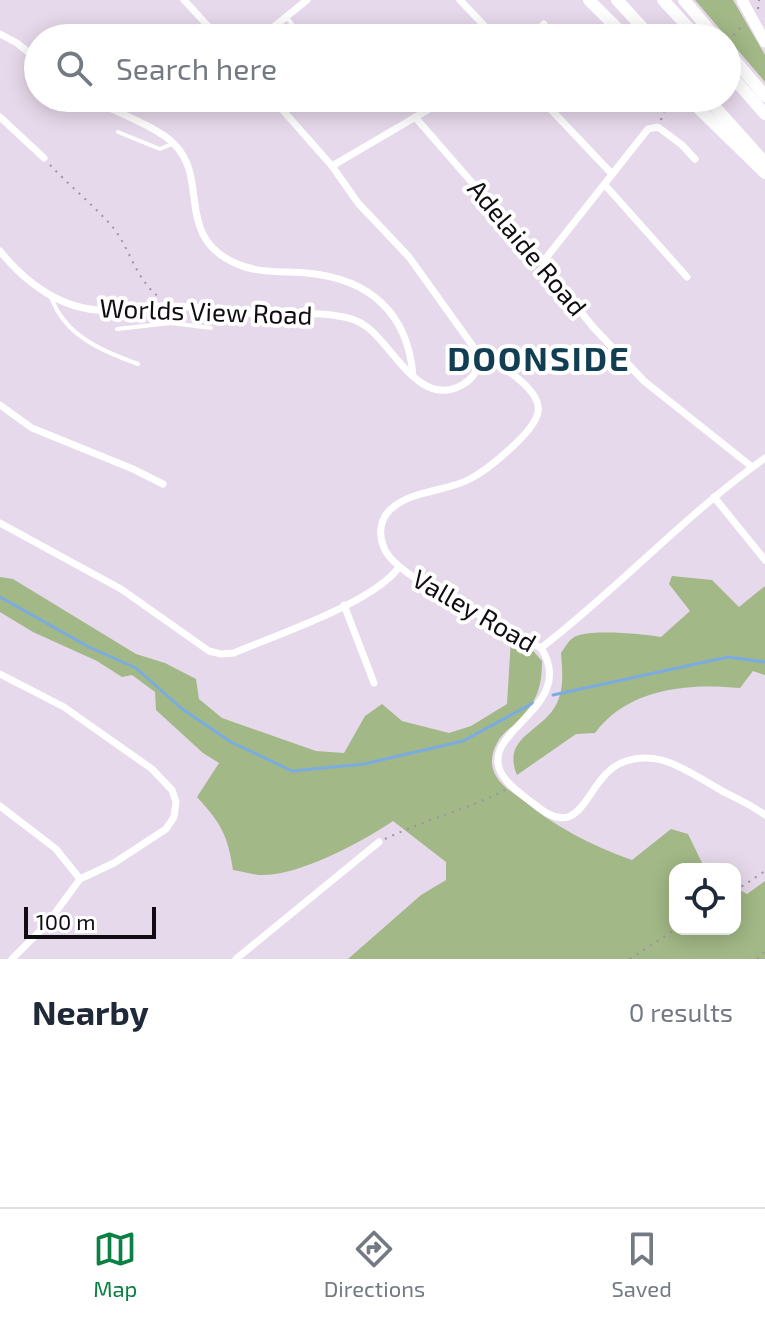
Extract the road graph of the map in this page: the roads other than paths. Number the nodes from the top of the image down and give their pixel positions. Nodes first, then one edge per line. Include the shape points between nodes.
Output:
1 (184, 0) edge
2 (307, 0) edge
3 (460, 0) edge
4 (589, 0) edge
5 (617, 0) edge
6 (663, 0) edge
7 (684, 0) edge
8 (742, 0) edge
9 (286, 16) junction
10 (206, 24) edge
11 (277, 24) edge
12 (291, 24) edge
13 (483, 24) edge
14 (613, 24) edge
15 (639, 24) edge
16 (685, 24) edge
17 (704, 24) edge
18 (0, 34) edge
19 (765, 42) edge
20 (24, 49) edge
21 (741, 68) edge
22 (741, 87) edge
23 (765, 96) edge
24 (116, 112) edge
25 (284, 112) edge
26 (424, 112) edge
27 (553, 112) edge
28 (702, 112) edge
29 (719, 112) edge
30 (765, 114) edge
31 (415, 117) junction
32 (1, 119) edge
33 (118, 132) dead end
34 (174, 144) junction
35 (44, 158) road end
36 (695, 159) dead end
37 (765, 163) edge
38 (332, 166) junction
39 (765, 173) edge
40 (612, 174) junction
41 (605, 185) junction
42 (0, 251) edge
43 (542, 263) junction
44 (687, 277) dead end
45 (51, 295) junction
46 (170, 306) junction
47 (171, 323) junction
48 (211, 328) dead end
49 (117, 329) dead end
50 (480, 356) junction
51 (138, 364) dead end
52 (413, 376) junction
53 (0, 405) edge
54 (765, 458) edge
55 (752, 467) junction
56 (163, 484) dead end
57 (714, 497) junction
58 (0, 523) edge
59 (765, 560) edge
60 (399, 567) junction
61 (344, 605) junction
62 (541, 648) junction
63 (0, 674) edge
64 (374, 683) dead end
65 (0, 806) edge
66 (765, 815) edge
67 (379, 842) road end
68 (80, 879) junction
69 (12, 959) edge
70 (236, 959) edge

1 - 10 street
2 - 9 street
3 - 13 street
4 - 14 highway
5 - 15 highway
6 - 16 highway
7 - 17 highway
8 - 19 main road
9 - 11 street
9 - 12 lane
18 - 20 street
21 - 23 highway
22 - 30 highway
24 - 34 street
25 - 38 street
26 - 31 street
27 - 40 street
28 - 39 highway
29 - 37 highway
31 - 38 street
31 - 43 street, Adelaide Road
32 - 35 street
33 - 34 lane via 160,149
34 - 52 street via 191,174 196,223 219,253 255,270 347,282 377,298 407,338
36 - 40 street via 653,127
38 - 50 street via 432,285
40 - 41 street
41 - 43 street
41 - 44 street
42 - 45 street, Worlds View Road
43 - 55 street, Adelaide Road via 644,381
45 - 46 street, Worlds View Road via 105,311
45 - 51 lane via 60,317 81,337
46 - 47 lane
46 - 52 street, Worlds View Road via 337,315 367,327
47 - 48 lane
47 - 49 lane
50 - 52 street, Worlds View Road via 470,380 455,389 440,390
50 - 60 street, Valley Road via 506,369 535,398 539,413 486,469 454,486 410,497 389,511 381,539
53 - 56 street via 32,428
54 - 55 street
55 - 57 street
57 - 59 street
57 - 62 street
58 - 61 street via 104,579 221,654
60 - 61 street via 387,582
60 - 62 street, Valley Road
61 - 64 street
62 - 66 street, Valley Road via 549,673 542,701 499,751 500,771 549,815 566,819 576,814 615,765 641,758 677,766
63 - 68 street via 64,707 152,769 172,790 174,817 166,829
65 - 68 street via 56,849
67 - 70 street
68 - 69 street via 47,924

